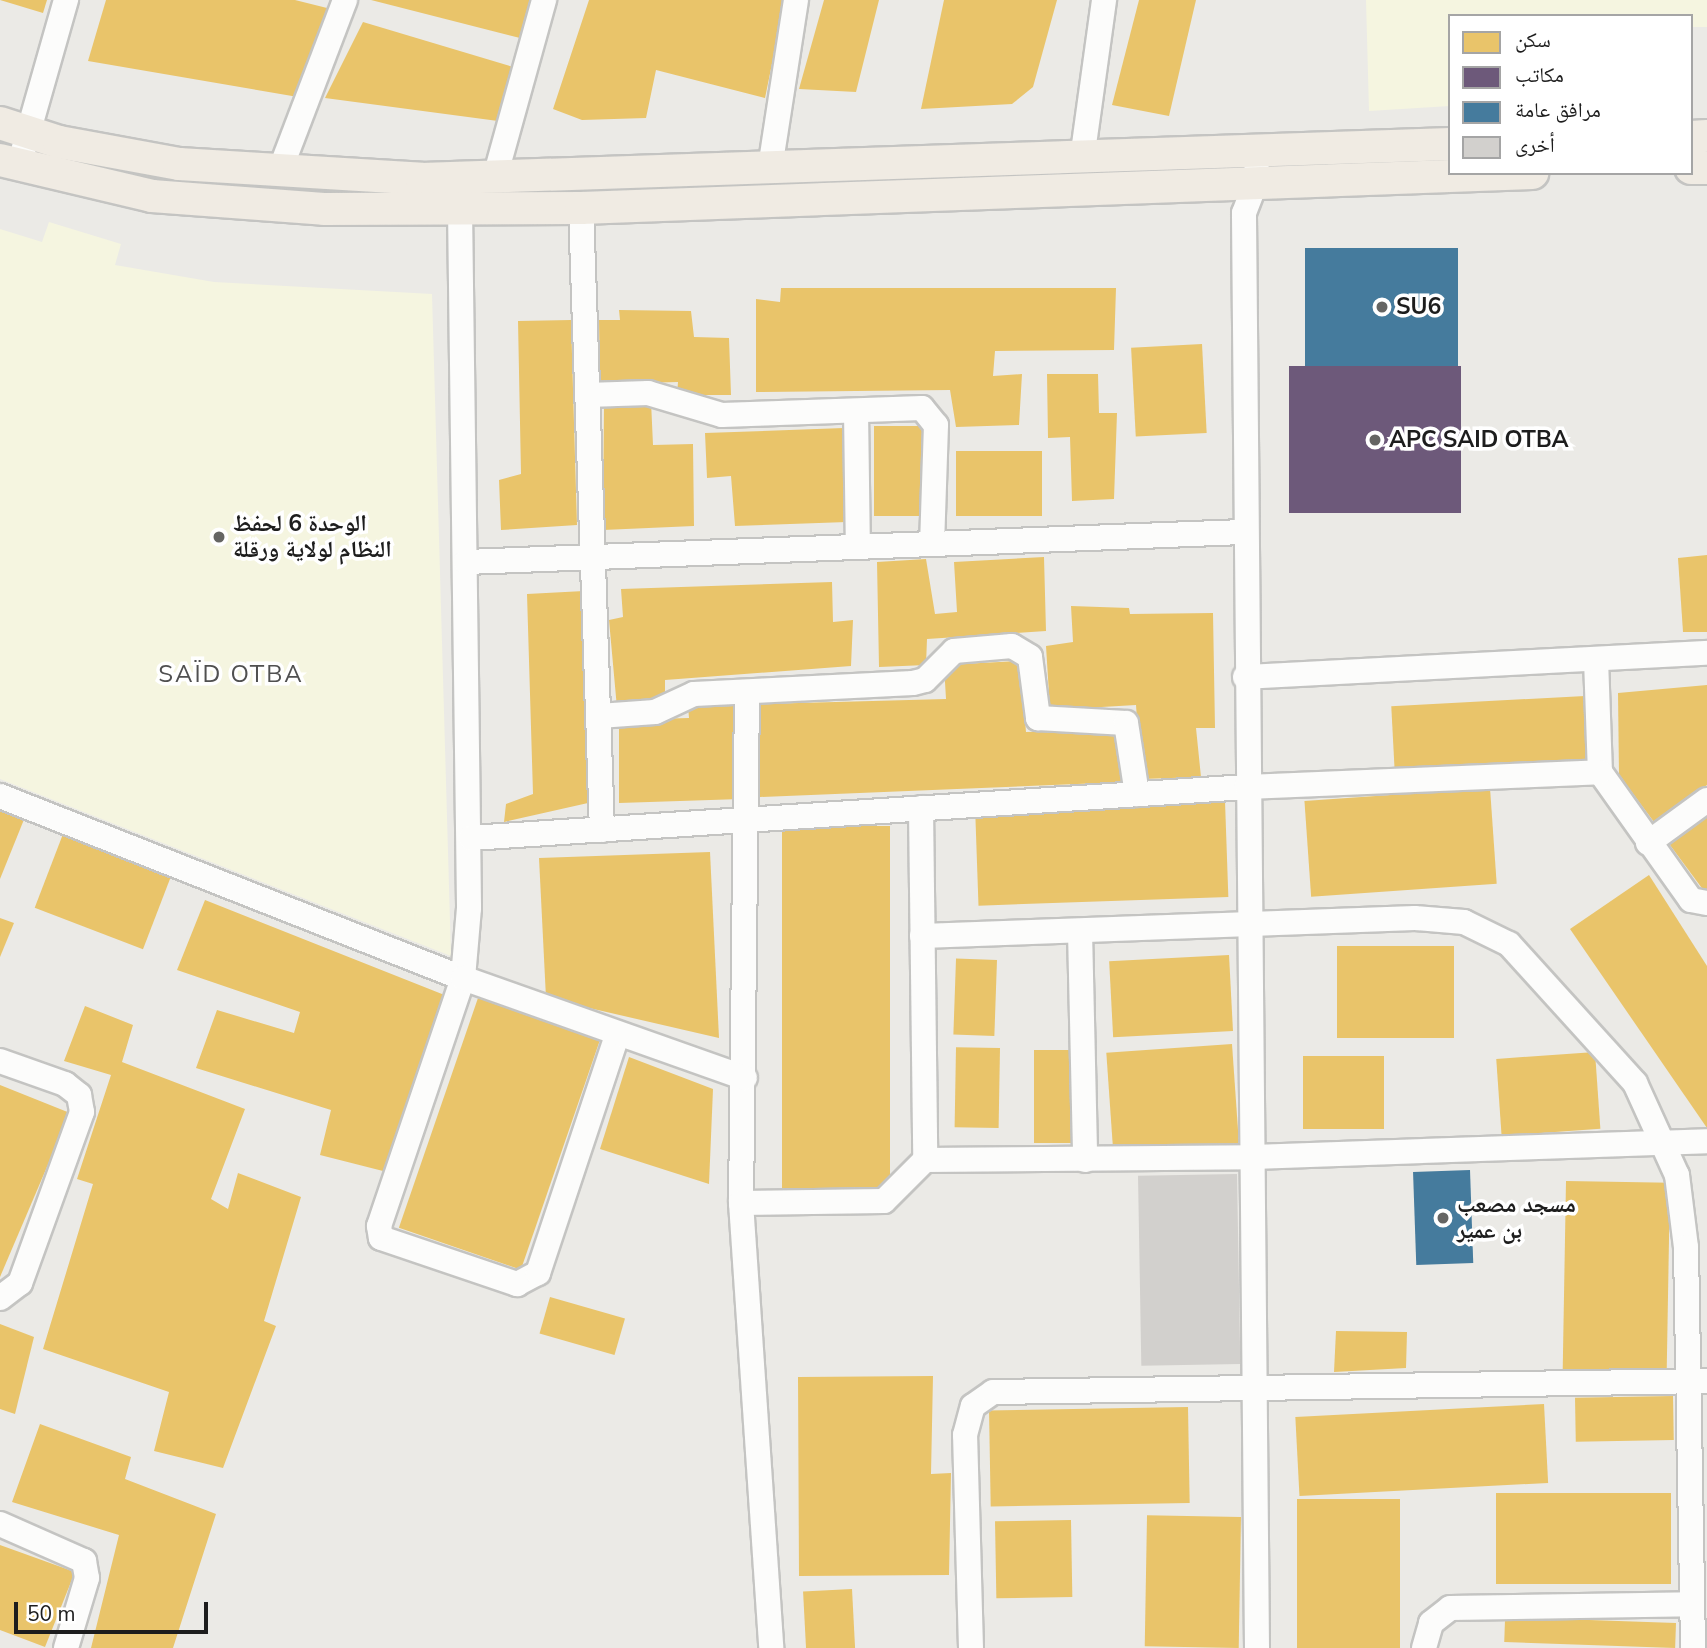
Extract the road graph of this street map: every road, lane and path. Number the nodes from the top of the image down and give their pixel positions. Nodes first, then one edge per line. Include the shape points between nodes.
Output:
1 (66, 0) edge
2 (544, 0) edge
3 (796, 0) edge
4 (1104, 0) edge
5 (343, 1) edge
6 (14, 128) edge
7 (1448, 144) edge
8 (1082, 159) junction
9 (9, 162) edge
10 (770, 168) junction
11 (1243, 168) junction
12 (1448, 172) edge
13 (279, 173) junction
14 (495, 177) junction
15 (460, 208) junction
16 (581, 208) junction
17 (587, 395) junction
18 (856, 411) junction
19 (1245, 532) junction
20 (932, 544) junction
21 (858, 547) junction
22 (593, 557) junction
23 (466, 562) junction
24 (1707, 653) edge
25 (1596, 659) junction
26 (1245, 677) junction
27 (747, 692) junction
28 (599, 716) junction
29 (1600, 772) junction
30 (1247, 788) junction
31 (1137, 794) junction
32 (0, 796) edge
33 (1707, 800) edge
34 (921, 808) junction
35 (749, 818) junction
36 (603, 830) junction
37 (471, 838) junction
38 (1647, 843) junction
39 (1707, 903) edge
40 (1250, 925) junction
41 (1080, 931) junction
42 (922, 936) junction
43 (463, 978) junction
44 (617, 1036) junction
45 (0, 1061) edge
46 (745, 1078) junction
47 (1707, 1141) edge
48 (1667, 1145) junction
49 (1252, 1157) junction
50 (925, 1160) junction
51 (1085, 1160) junction
52 (741, 1203) junction
53 (1697, 1246) edge
54 (0, 1298) edge
55 (1698, 1381) edge
56 (1256, 1388) junction
57 (0, 1524) edge
58 (1697, 1615) edge
59 (65, 1648) edge
60 (771, 1648) edge
61 (971, 1648) edge
62 (1257, 1648) edge
63 (1424, 1648) edge
64 (1692, 1648) edge

1 - 6 street
2 - 14 street
3 - 10 street
4 - 8 street
5 - 13 street
6 - 9 street
6 - 13 main road via 141,159
7 - 11 main road
8 - 10 main road
8 - 11 main road
9 - 15 main road via 92,186 232,205
10 - 14 main road
11 - 12 main road
11 - 16 main road
11 - 19 street
13 - 14 main road
15 - 16 main road
15 - 23 street
16 - 17 street
17 - 18 street via 648,393 722,415
17 - 22 street
18 - 20 street via 931,413
18 - 21 street
19 - 20 street
19 - 26 street
20 - 21 street
21 - 22 street
22 - 23 street
22 - 28 street
23 - 37 street
24 - 25 street
25 - 26 street
25 - 29 street
26 - 30 street
27 - 28 street via 694,695 655,712
27 - 31 street via 913,683 925,680 954,651 1025,649 1038,718 1126,723
27 - 35 street
28 - 36 street
29 - 30 street
29 - 38 street
30 - 31 street
30 - 40 street
31 - 34 street
32 - 43 street
33 - 38 street
34 - 35 street
34 - 42 street
35 - 36 street
35 - 46 street
36 - 37 street
37 - 43 street
38 - 39 street via 1691,900
40 - 41 street
40 - 48 street via 1464,922 1509,944 1635,1083
40 - 49 street
41 - 42 street
41 - 51 street
42 - 50 street
43 - 44 street
43 - 44 street via 379,1226 390,1246 517,1284 538,1273
44 - 46 street
45 - 54 street via 65,1084 79,1095 82,1112 20,1283
46 - 52 street
47 - 48 street
48 - 49 street
48 - 53 street
49 - 51 street
49 - 56 street
50 - 51 street
50 - 52 street via 884,1201
52 - 60 street
53 - 55 street
55 - 56 street
55 - 58 street
56 - 61 street via 993,1392 973,1406 965,1435
56 - 62 street
57 - 59 street via 84,1561 87,1578
58 - 63 street via 1450,1608 1431,1623
58 - 64 street

